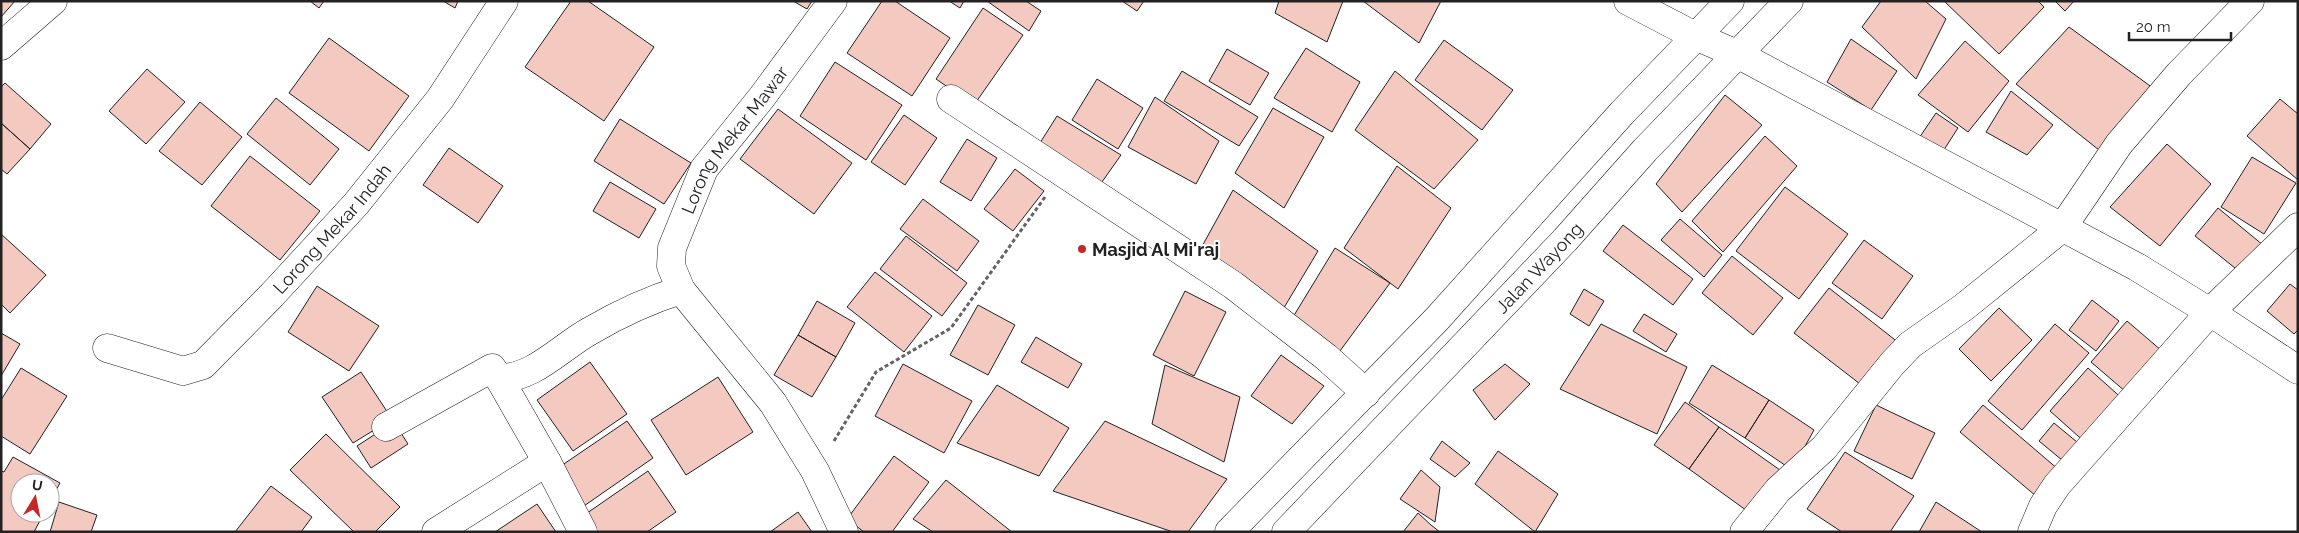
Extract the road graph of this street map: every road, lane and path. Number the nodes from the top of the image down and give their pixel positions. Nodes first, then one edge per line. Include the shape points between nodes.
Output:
1 (53, 1) edge
2 (504, 1) edge
3 (833, 1) edge
4 (1628, 1) edge
5 (1730, 1) edge
6 (1789, 1) edge
7 (2250, 1) edge
8 (1695, 36) junction
9 (1, 46) edge
10 (1737, 54) junction
11 (951, 100) dead end
12 (1063, 175) junction
13 (2298, 227) edge
14 (2062, 228) junction
15 (681, 290) junction
16 (2210, 312) junction
17 (108, 348) dead end
18 (2298, 370) edge
19 (499, 378) junction
20 (1366, 393) junction
21 (386, 427) dead end
22 (546, 462) junction
23 (815, 471) junction
24 (436, 532) edge
25 (583, 532) edge
26 (844, 532) edge
27 (1229, 532) edge
28 (1286, 532) edge
29 (1744, 532) edge
30 (2032, 532) edge

1 - 9 street
2 - 17 street, Lorong Mekar Indah via 440,99 356,204 203,365 184,372
3 - 15 street, Lorong Mekar Mawar via 704,169 672,248 671,266
4 - 8 street
5 - 8 street
6 - 10 street, Jalan Wayong
7 - 14 street via 2180,74 2120,144
8 - 10 street
8 - 20 street
10 - 14 street
10 - 28 street, Jalan Wayong via 1565,240
11 - 12 street
12 - 20 street via 1233,285 1326,357
12 - 23 path via 1035,209 951,328 876,372
13 - 16 street
14 - 16 street
14 - 29 street via 1964,308 1910,346 1824,448 1778,490
15 - 19 street via 656,298 589,331 526,373
15 - 23 street, Lorong Mekar Mawar via 773,403
16 - 18 street
16 - 30 street via 2057,484
19 - 21 street via 492,368
19 - 22 street
20 - 27 street
22 - 24 street
22 - 25 street
23 - 26 street, Lorong Mekar Mawar

